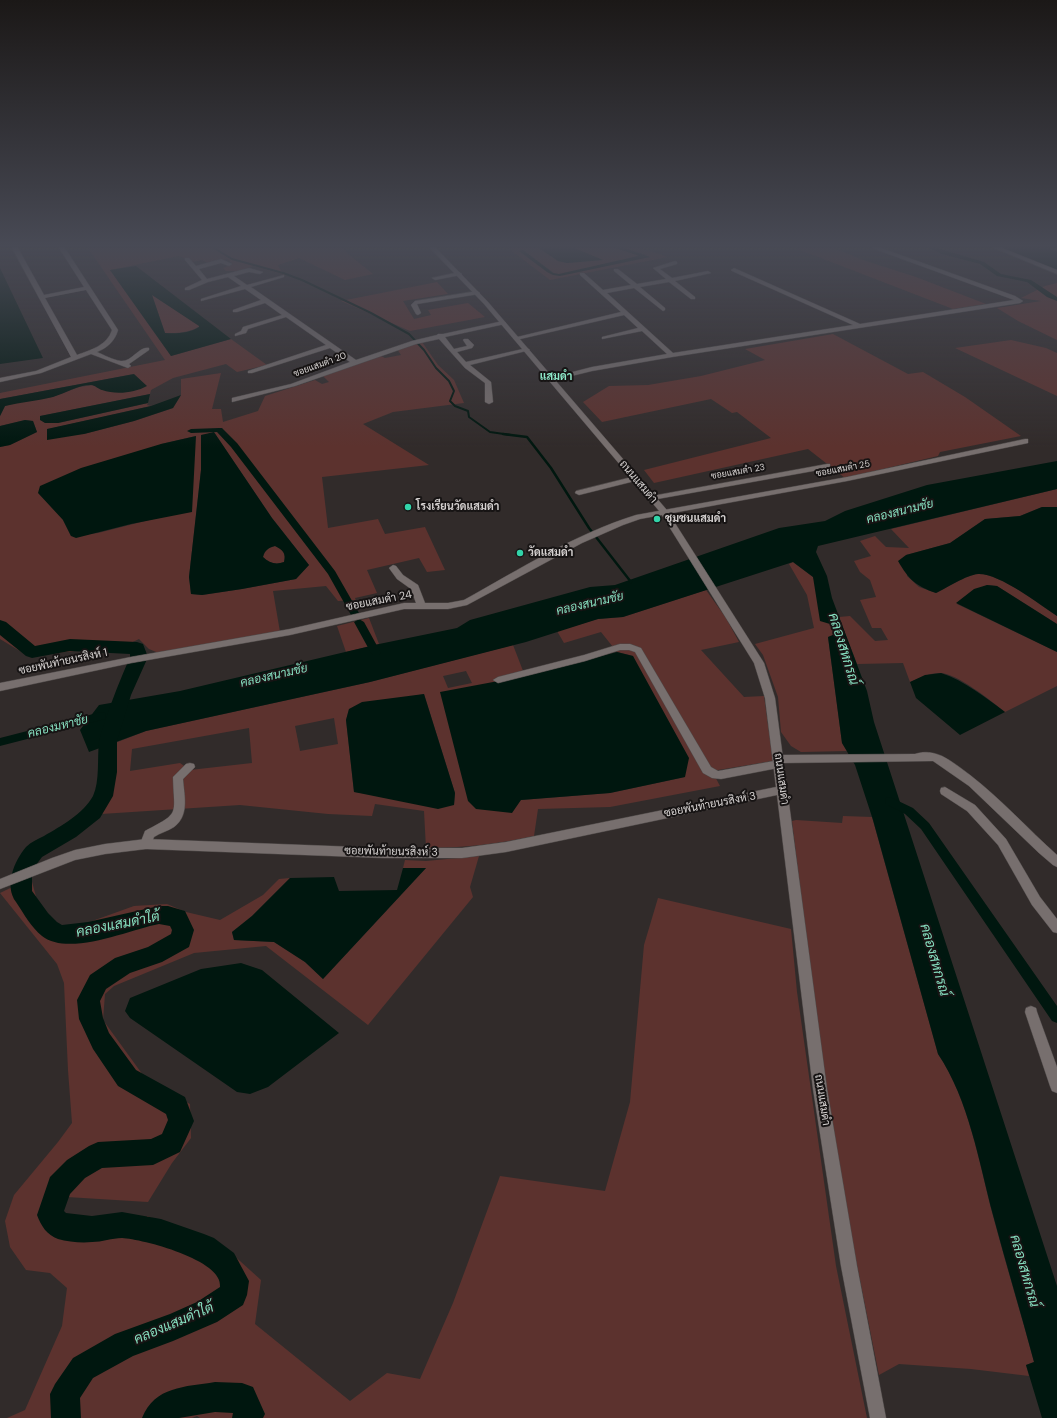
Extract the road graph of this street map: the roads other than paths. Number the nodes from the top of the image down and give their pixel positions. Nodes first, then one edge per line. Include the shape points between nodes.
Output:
1 (51, 314) edge
2 (104, 314) edge
3 (495, 314) edge
4 (616, 314) edge
5 (627, 314) edge
6 (833, 314) edge
7 (936, 314) edge
8 (286, 315) joint
9 (503, 323) junction
10 (860, 326) junction
11 (642, 329) junction
12 (237, 335) dead end
13 (440, 335) junction
14 (516, 338) junction
15 (604, 338) dead end
16 (466, 340) dead end
17 (331, 346) junction
18 (147, 349) dead end
19 (527, 350) junction
20 (453, 351) junction
21 (91, 352) junction
22 (672, 355) junction
23 (75, 358) junction
24 (354, 362) junction
25 (465, 364) junction
26 (250, 372) dead end
27 (551, 379) junction
28 (0, 380) edge
29 (235, 400) dead end
30 (489, 402) dead end
31 (1025, 441) dead end
32 (827, 466) dead end
33 (636, 478) junction
34 (580, 493) dead end
35 (652, 498) junction
36 (663, 511) junction
37 (393, 568) dead end
38 (422, 606) junction
39 (131, 660) joint
40 (498, 680) dead end
41 (0, 687) edge
42 (778, 762) junction
43 (190, 767) dead end
44 (782, 790) junction
45 (945, 791) dead end
46 (146, 844) junction
47 (1057, 862) edge
48 (1, 884) edge
49 (1057, 928) edge
50 (1031, 1012) dead end
51 (1057, 1086) edge
52 (878, 1418) edge

1 - 23 street
2 - 21 street via 115,330 113,338
3 - 9 street, ถนนแสมดำ
4 - 14 street
5 - 11 street
6 - 10 street
7 - 10 street
8 - 12 street via 245,328 244,332
8 - 17 street
9 - 13 street, ซอยแสมดำ 20
9 - 14 street, ถนนแสมดำ
10 - 22 street
11 - 15 street
11 - 22 street
13 - 20 street
13 - 24 street, ซอยแสมดำ 20
14 - 19 street, ถนนแสมดำ
16 - 20 street via 470,347
17 - 24 street
17 - 26 street
18 - 21 street via 125,365
19 - 25 street
19 - 27 street, ถนนแสมดำ
20 - 25 street
21 - 23 street
22 - 27 street
23 - 28 street via 55,368
24 - 29 street, ซอยแสมดำ 20 via 293,385
25 - 30 street via 488,382
27 - 33 street, ถนนแสมดำ
31 - 36 street, ซอยแสมดำ 25 via 846,479
32 - 35 street, ซอยแสมดำ 23
33 - 34 street
33 - 35 street, ถนนแสมดำ
35 - 36 street, ถนนแสมดำ
36 - 38 street, ซอยแสมดำ 24 via 620,523 596,534 467,602 448,606
36 - 42 street, ถนนแสมดำ via 761,666 770,698
37 - 38 street via 400,577 415,587
38 - 39 street, ซอยแสมดำ 24 via 404,606 290,632
39 - 41 street, ซอยพันท้ายนรสิงห์ 1
40 - 42 street via 620,647 630,647 638,650 652,672 710,773 721,775
42 - 44 street, ถนนแสมดำ
42 - 47 street via 845,758 916,758 940,767 949,767 970,781
43 - 46 street via 178,777 180,803 177,816 172,822 149,834
44 - 46 street, ซอยพันท้ายนรสิงห์ 3 via 514,846 462,853 384,853
44 - 52 street, ถนนแสมดำ via 820,1089 849,1266
45 - 49 street via 971,808 1002,842 1036,901
46 - 48 street, ซอยพันท้ายนรสิงห์ 3 via 76,855
50 - 51 street

